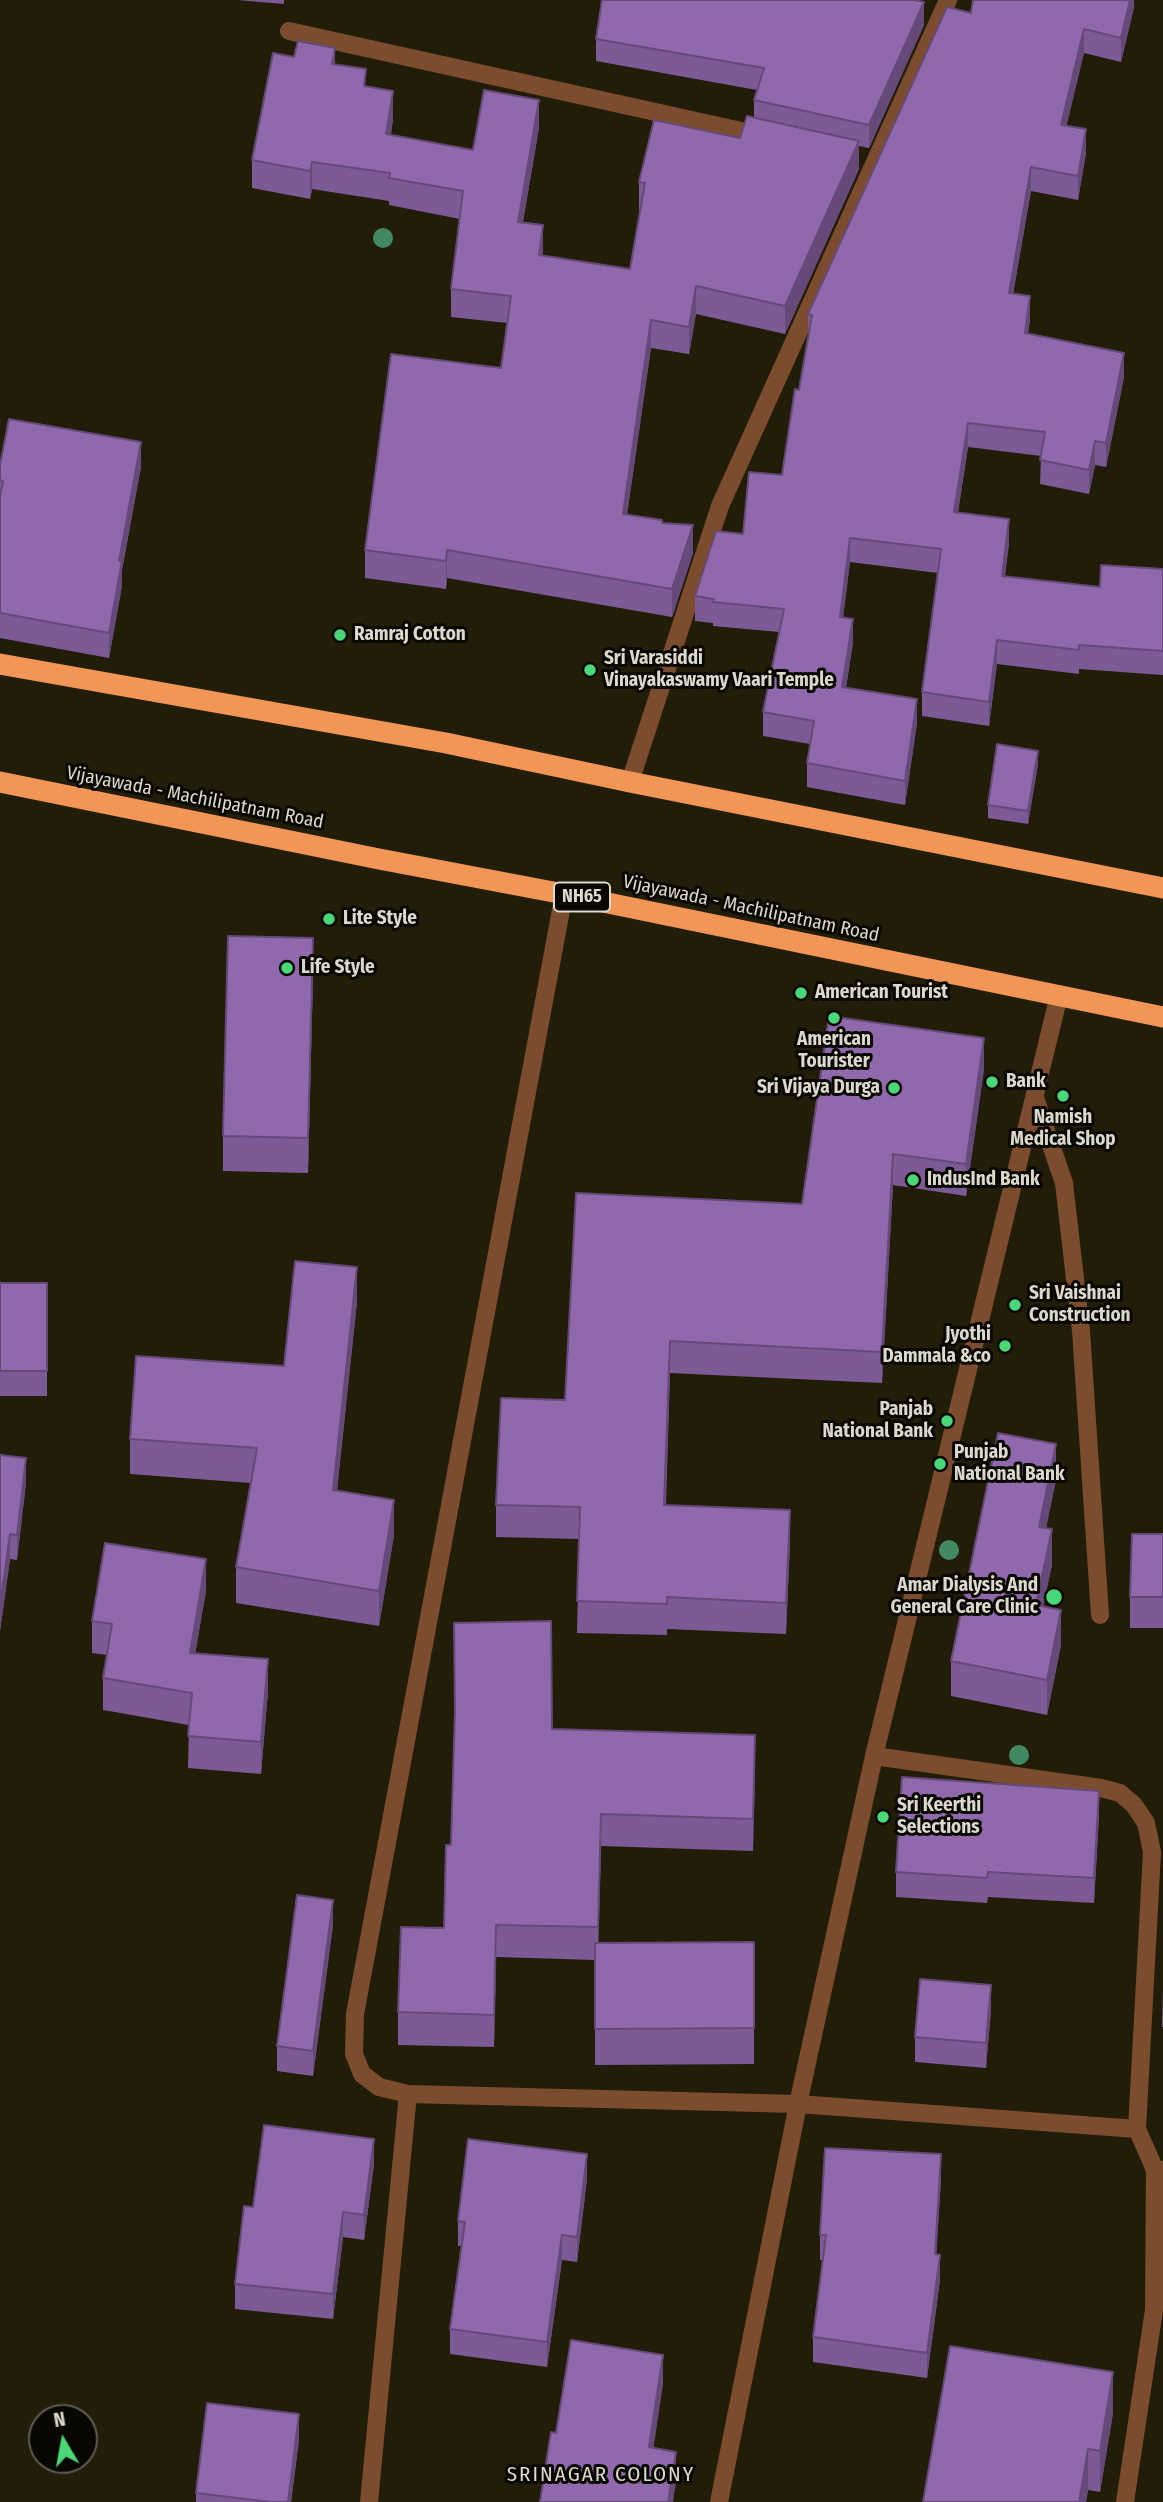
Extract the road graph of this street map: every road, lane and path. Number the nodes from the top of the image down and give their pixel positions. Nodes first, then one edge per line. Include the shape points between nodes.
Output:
1 (948, 0) edge
2 (289, 31) dead end
3 (780, 140) edge
4 (0, 664) edge
5 (0, 782) edge
6 (630, 782) junction
7 (1163, 888) edge
8 (564, 894) junction
9 (1059, 995) junction
10 (1163, 1017) edge
11 (1035, 1098) junction
12 (1100, 1615) dead end
13 (874, 1756) junction
14 (408, 2094) junction
15 (798, 2104) junction
16 (1138, 2129) junction
17 (1159, 2170) edge
18 (369, 2502) edge
19 (719, 2502) edge
20 (1125, 2502) edge

1 - 6 street via 868,159 720,506
2 - 3 street
4 - 6 highway via 446,743
5 - 8 highway, Vijayawada - Machilipatnam Road / NH65
6 - 7 highway
8 - 9 highway, Vijayawada - Machilipatnam Road / NH65
8 - 14 street via 355,2014 354,2054 362,2074 379,2087
9 - 10 highway, Vijayawada - Machilipatnam Road / NH65
9 - 11 street
11 - 12 street via 1064,1183 1081,1331
11 - 13 street
13 - 15 street
13 - 16 street via 1101,1788 1120,1793 1134,1805 1146,1823 1152,1852
14 - 15 street
14 - 18 street
15 - 16 street
15 - 19 street
16 - 17 street
17 - 20 street via 1154,2310

